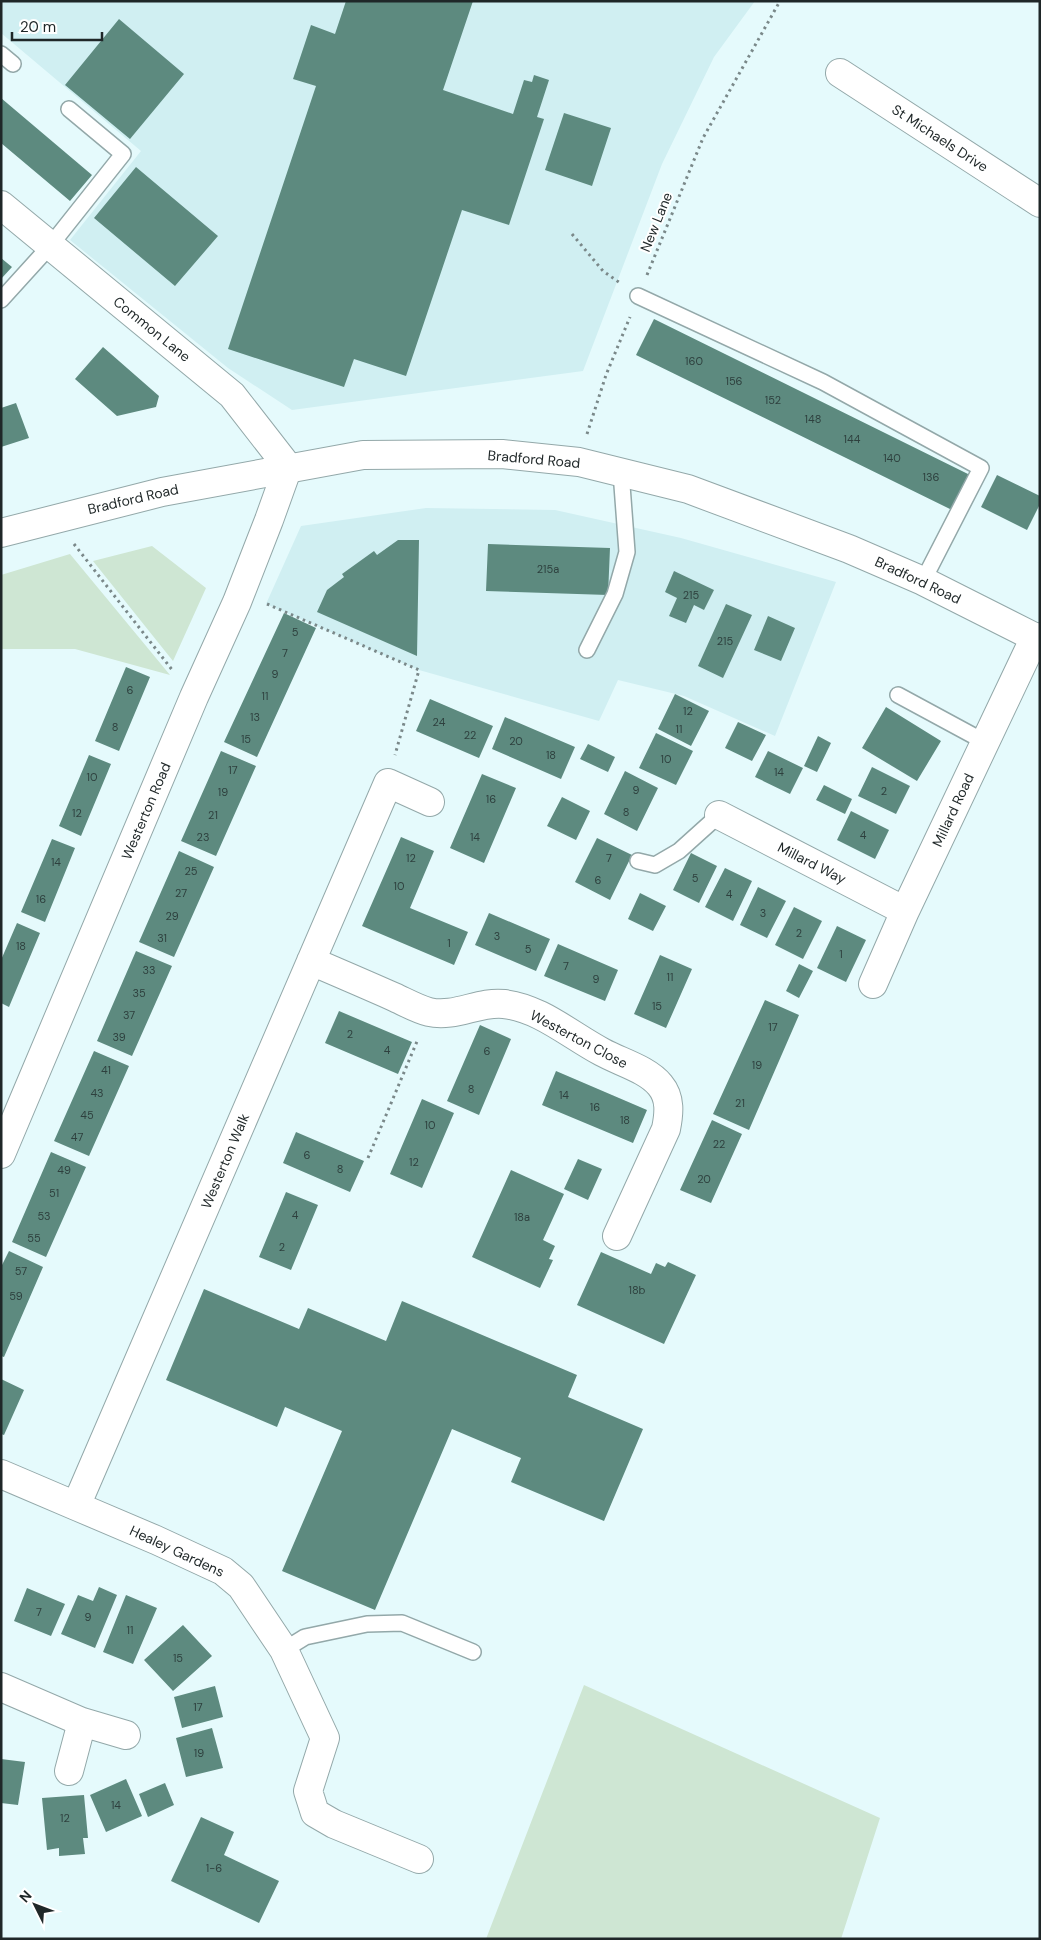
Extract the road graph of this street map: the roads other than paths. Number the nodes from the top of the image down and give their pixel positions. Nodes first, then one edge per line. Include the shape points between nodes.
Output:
1 (840, 73) dead end
2 (69, 109) dead end
3 (1040, 203) edge
4 (1, 205) edge
5 (50, 246) junction
6 (638, 296) road end
7 (1, 300) edge
8 (288, 468) junction
9 (621, 472) junction
10 (1, 532) edge
11 (923, 581) junction
12 (1037, 638) edge
13 (587, 650) dead end
14 (898, 695) dead end
15 (985, 742) junction
16 (430, 802) dead end
17 (719, 815) joint
18 (638, 861) dead end
19 (905, 911) junction
20 (311, 961) junction
21 (873, 984) dead end
22 (1, 1154) edge
23 (617, 1236) dead end
24 (1, 1474) edge
25 (76, 1506) junction
26 (284, 1650) junction
27 (474, 1652) dead end
28 (1, 1687) edge
29 (82, 1722) junction
30 (126, 1735) dead end
31 (68, 1771) dead end
32 (419, 1859) dead end

1 - 3 street, St Michaels Drive
2 - 5 lane via 122,154
4 - 5 street, Common Lane
5 - 7 lane
5 - 8 street, Common Lane via 232,394
6 - 11 lane via 823,382 981,468
8 - 9 street, Bradford Road via 363,455 502,454 579,462
8 - 10 street, Bradford Road via 162,492
8 - 22 street, Westerton Road via 237,602 194,696
9 - 11 street, Bradford Road via 688,489 849,549
9 - 13 lane via 627,552 615,594
11 - 12 street, Bradford Road
12 - 15 street, Millard Road
14 - 15 lane
15 - 19 street, Millard Road
16 - 20 street, Westerton Walk via 388,783
17 - 18 lane via 679,852 655,865
17 - 19 street, Millard Way
19 - 21 street, Millard Road
20 - 23 street, Westerton Close via 429,1012 453,1014 503,1004 522,1009 650,1076 661,1086 669,1114 666,1128
20 - 25 street, Westerton Walk
24 - 25 street
25 - 26 street, Healey Gardens via 223,1571 240,1586
26 - 27 lane via 305,1637 367,1624 402,1623
26 - 32 street, Healey Gardens via 325,1738 308,1791 315,1813
28 - 29 street
29 - 30 street
29 - 31 street

